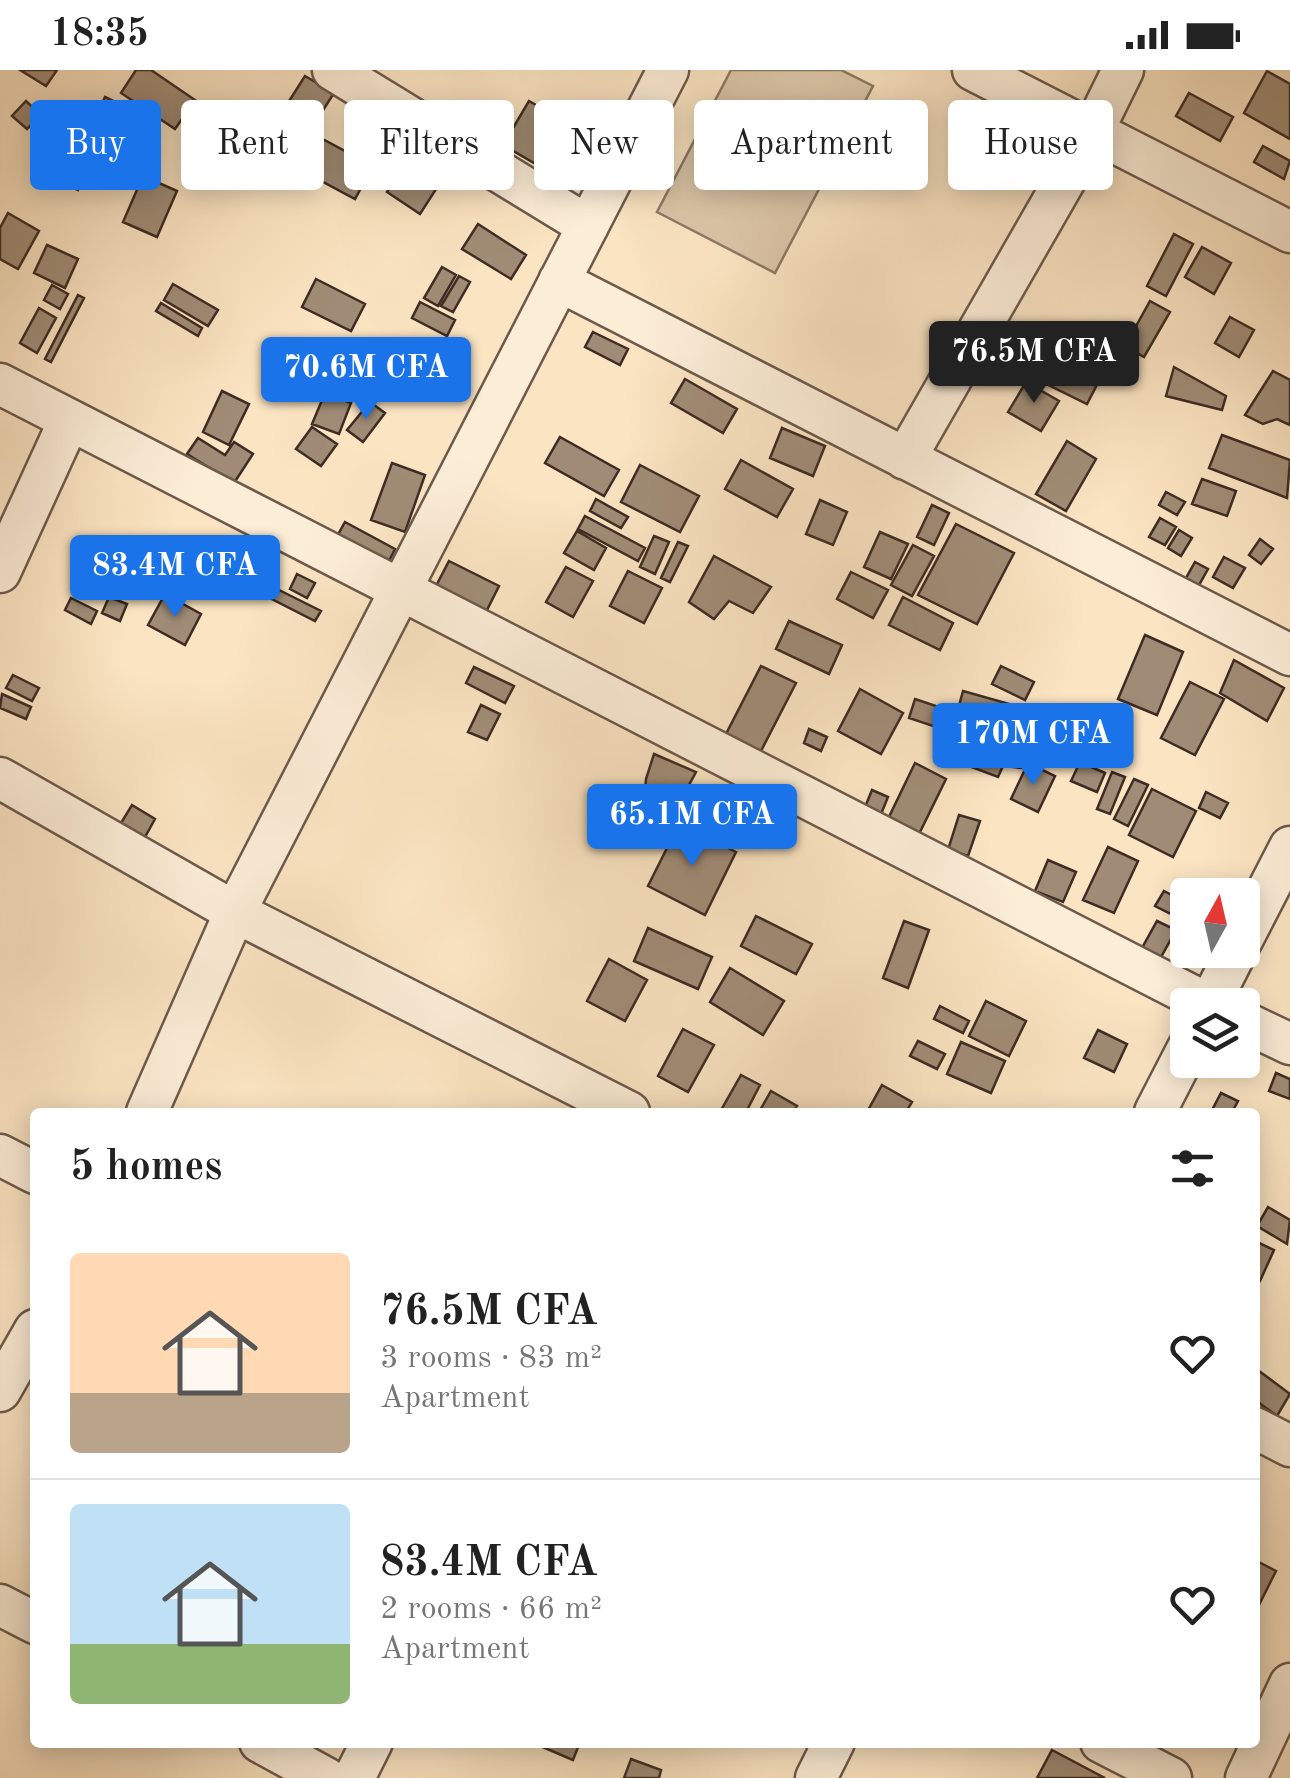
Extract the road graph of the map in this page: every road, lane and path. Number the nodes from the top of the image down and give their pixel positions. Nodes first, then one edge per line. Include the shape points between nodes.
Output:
1 (333, 70) edge
2 (668, 70) edge
3 (973, 70) edge
4 (1123, 70) edge
5 (1029, 100) edge
6 (1108, 100) edge
7 (1113, 144) edge
8 (1060, 190) edge
9 (588, 226) junction
10 (1290, 232) edge
11 (559, 281) junction
12 (0, 384) edge
13 (68, 423) junction
14 (906, 460) junction
15 (0, 572) edge
16 (400, 591) junction
17 (1290, 656) edge
18 (0, 778) edge
19 (1290, 846) edge
20 (1260, 905) edge
21 (235, 912) junction
22 (1177, 988) edge
23 (1260, 1030) edge
24 (1290, 1044) edge
25 (1173, 1078) edge
26 (149, 1108) edge
27 (621, 1108) edge
28 (1157, 1108) edge
29 (0, 1155) edge
30 (30, 1170) edge
31 (30, 1339) edge
32 (0, 1391) edge
33 (1260, 1431) edge
34 (1290, 1446) edge
35 (0, 1604) edge
36 (30, 1620) edge
37 (1290, 1684) edge
38 (271, 1748) edge
39 (369, 1748) edge
40 (831, 1748) edge
41 (1113, 1748) edge
42 (326, 1778) edge
43 (354, 1778) edge
44 (816, 1778) edge
45 (1171, 1778) edge
46 (1246, 1778) edge

1 - 9 street
2 - 9 street
3 - 5 street
4 - 6 street
7 - 10 street
8 - 14 street
9 - 11 street
11 - 14 street
11 - 16 street
12 - 13 street
13 - 15 street
13 - 16 street
14 - 17 street
16 - 21 street
16 - 22 street
18 - 21 street
19 - 20 street
21 - 26 street
21 - 27 street
23 - 24 street
25 - 28 street
29 - 30 street
31 - 32 street
33 - 34 street
35 - 36 street
37 - 46 street
38 - 42 street
39 - 43 street
40 - 44 street
41 - 45 street

